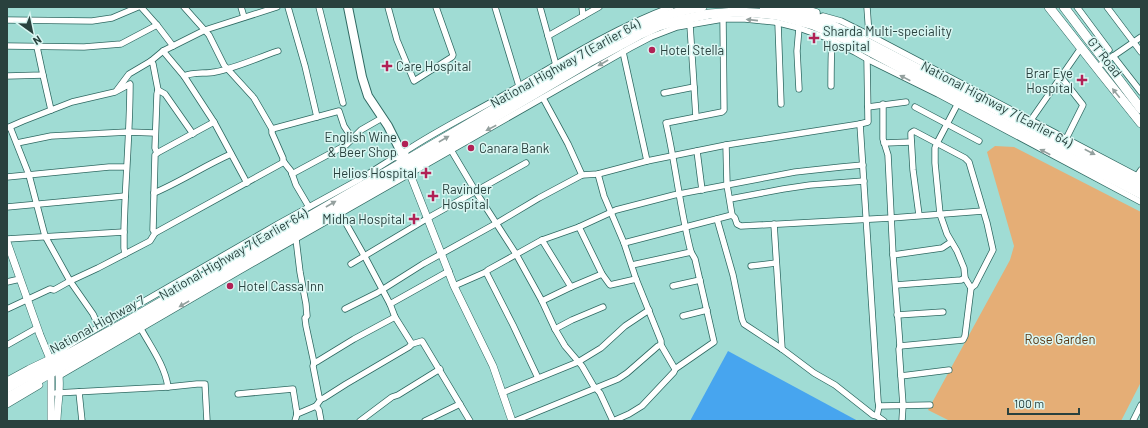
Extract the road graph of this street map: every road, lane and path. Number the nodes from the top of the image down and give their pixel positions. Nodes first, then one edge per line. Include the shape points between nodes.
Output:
1 (140, 7) edge
2 (184, 7) edge
3 (241, 7) edge
4 (276, 7) edge
5 (288, 7) edge
6 (319, 7) edge
7 (348, 7) edge
8 (388, 7) edge
9 (436, 7) edge
10 (495, 7) edge
11 (540, 7) edge
12 (582, 7) edge
13 (600, 7) edge
14 (671, 7) edge
15 (702, 7) edge
16 (764, 7) edge
17 (799, 7) edge
18 (867, 7) edge
19 (1049, 7) edge
20 (1064, 7) edge
21 (1077, 7) edge
22 (1107, 7) edge
23 (582, 16) junction
24 (244, 17) junction
25 (722, 19) junction
26 (817, 19) junction
27 (7, 20) edge
28 (778, 23) junction
29 (157, 25) junction
30 (690, 25) junction
31 (799, 28) junction
32 (205, 30) junction
33 (869, 35) junction
34 (548, 36) junction
35 (1141, 37) edge
36 (832, 40) junction
37 (1134, 42) junction
38 (7, 46) edge
39 (173, 46) junction
40 (37, 47) junction
41 (1081, 48) junction
42 (278, 50) dead end
43 (1109, 50) dead end
44 (163, 51) junction
45 (623, 52) junction
46 (1141, 52) edge
47 (867, 59) junction
48 (1109, 59) junction
49 (151, 61) junction
50 (556, 65) junction
51 (228, 68) junction
52 (1096, 68) junction
53 (44, 75) junction
54 (7, 76) edge
55 (184, 76) junction
56 (1062, 77) junction
57 (519, 86) junction
58 (831, 86) dead end
59 (694, 87) junction
60 (799, 89) dead end
61 (158, 90) junction
62 (115, 92) junction
63 (1141, 92) edge
64 (664, 93) dead end
65 (543, 98) junction
66 (343, 102) dead end
67 (906, 102) dead end
68 (781, 104) dead end
69 (883, 104) junction
70 (957, 104) junction
71 (868, 107) junction
72 (915, 107) dead end
73 (1141, 109) edge
74 (51, 110) junction
75 (696, 116) junction
76 (317, 117) junction
77 (382, 118) junction
78 (1031, 120) junction
79 (214, 122) junction
80 (1141, 123) edge
81 (860, 124) junction
82 (947, 124) junction
83 (9, 127) edge
84 (272, 129) junction
85 (128, 132) junction
86 (156, 132) junction
87 (193, 134) junction
88 (352, 138) junction
89 (1066, 139) junction
90 (979, 141) dead end
91 (911, 142) junction
92 (17, 143) junction
93 (884, 143) junction
94 (937, 143) junction
95 (726, 145) junction
96 (451, 150) junction
97 (697, 151) junction
98 (157, 153) junction
99 (231, 154) junction
100 (673, 156) junction
101 (647, 161) junction
102 (284, 162) junction
103 (526, 163) dead end
104 (863, 165) junction
105 (126, 167) junction
106 (408, 168) junction
107 (1141, 170) edge
108 (292, 174) junction
109 (582, 174) junction
110 (598, 174) junction
111 (29, 175) junction
112 (1139, 177) edge
113 (7, 178) edge
114 (864, 181) junction
115 (247, 183) junction
116 (727, 184) junction
117 (1141, 185) edge
118 (702, 190) junction
119 (476, 192) junction
120 (154, 193) junction
121 (678, 194) junction
122 (1141, 194) edge
123 (125, 196) junction
124 (730, 199) junction
125 (1141, 202) edge
126 (36, 205) junction
127 (7, 207) edge
128 (309, 207) junction
129 (339, 211) junction
130 (983, 211) junction
131 (612, 212) junction
132 (940, 214) junction
133 (919, 215) junction
134 (732, 216) junction
135 (428, 218) junction
136 (891, 218) junction
137 (717, 219) junction
138 (866, 219) junction
139 (497, 223) junction
140 (774, 224) junction
141 (579, 227) junction
142 (685, 228) junction
143 (124, 232) junction
144 (155, 233) junction
145 (45, 236) junction
146 (7, 239) edge
147 (296, 239) junction
148 (542, 240) junction
149 (7, 242) edge
150 (624, 242) junction
151 (951, 242) junction
152 (691, 252) junction
153 (125, 254) junction
154 (442, 254) junction
155 (516, 254) junction
156 (893, 254) junction
157 (10, 257) edge
158 (365, 257) junction
159 (776, 263) junction
160 (352, 264) dead end
161 (632, 265) junction
162 (751, 266) dead end
163 (449, 271) junction
164 (486, 272) junction
165 (602, 274) junction
166 (965, 278) junction
167 (20, 279) junction
168 (636, 279) junction
169 (700, 280) junction
170 (70, 281) junction
171 (7, 282) edge
172 (896, 285) junction
173 (454, 286) junction
174 (673, 286) dead end
175 (571, 287) junction
176 (971, 288) junction
177 (382, 289) junction
178 (27, 300) junction
179 (542, 301) junction
180 (390, 304) junction
181 (603, 307) dead end
182 (7, 309) edge
183 (345, 309) dead end
184 (649, 310) junction
185 (707, 310) junction
186 (943, 312) dead end
187 (897, 315) junction
188 (683, 316) dead end
189 (395, 317) junction
190 (99, 327) junction
191 (37, 328) junction
192 (141, 329) junction
193 (555, 329) junction
194 (412, 344) junction
195 (661, 344) junction
196 (7, 345) edge
197 (900, 346) junction
198 (782, 349) junction
199 (578, 362) junction
200 (314, 363) junction
201 (53, 369) junction
202 (440, 369) junction
203 (675, 369) junction
204 (949, 370) dead end
205 (901, 376) junction
206 (538, 378) junction
207 (7, 381) edge
208 (168, 387) junction
209 (7, 388) edge
210 (597, 388) junction
211 (79, 392) junction
212 (58, 393) junction
213 (502, 393) junction
214 (50, 394) junction
215 (238, 394) dead end
216 (7, 398) edge
217 (321, 399) junction
218 (7, 404) edge
219 (460, 404) junction
220 (930, 404) dead end
221 (902, 405) junction
222 (1141, 405) edge
223 (316, 406) junction
224 (879, 406) junction
225 (297, 414) junction
226 (877, 416) junction
227 (51, 421) edge
228 (57, 421) edge
229 (82, 421) edge
230 (207, 421) edge
231 (295, 421) edge
232 (321, 421) edge
233 (360, 421) edge
234 (426, 421) edge
235 (470, 421) edge
236 (512, 421) edge
237 (515, 421) edge
238 (613, 421) edge
239 (884, 421) edge
240 (902, 421) edge
241 (1133, 421) edge

1 - 27 street via 112,18 92,21
1 - 29 street
2 - 32 street
3 - 24 street
4 - 24 street
5 - 76 street
6 - 66 street
7 - 77 main road via 362,77 368,96
8 - 9 street via 397,40 414,81 453,55
10 - 57 street
11 - 34 street
12 - 23 street
13 - 23 street
14 - 50 street via 607,35
106 -> 15 main road, National Highway 7 via 588,53 633,28 669,14
16 - 26 main road via 783,9
17 - 26 street via 817,12
18 - 33 street
19 - 41 main road, GT Road
20 - 48 main road, GT Road
21 - 43 street
22 - 37 street
23 - 34 street
24 - 32 street
28 -> 25 street
25 - 30 street
25 - 75 street via 724,110
26 - 33 street via 823,16 841,21
26 - 117 main road, National Highway 7 (Earlier 64) via 862,39
28 - 31 street
28 - 68 street
29 - 39 street
29 - 40 street via 121,44
30 - 45 street via 664,32
30 - 59 street
31 - 36 street
31 - 60 street
32 - 39 street
32 - 51 street
33 - 78 street
34 - 50 street
35 - 37 street
36 - 47 street
36 - 58 street
37 - 46 street
37 - 48 street
38 - 40 street
39 - 44 street
40 - 53 street
41 - 52 main road, GT Road
41 - 56 street
42 - 51 street
44 - 49 street
44 - 55 street
45 -> 65 street
45 - 101 street
70 -> 47 street
47 - 71 street
48 - 52 street
48 - 63 street
48 - 73 main road, GT Road
49 - 61 street
49 - 62 street via 129,74
50 - 57 street
51 - 55 street
51 - 84 street via 254,98
80 -> 52 main road, GT Road
53 - 54 street
53 - 74 street
55 - 79 street
56 - 78 street
56 - 89 street via 1083,105
57 - 106 street via 406,151
59 - 64 street
59 - 75 street
61 - 86 street
61 - 87 street via 165,94
62 - 74 street via 72,102
62 - 85 street via 130,84
65 -> 96 street
65 - 109 street
67 - 69 street
69 - 71 street
69 - 93 street
70 - 82 street
125 -> 70 street
71 - 81 street via 868,122
72 - 82 street
74 - 83 street
75 - 100 street via 666,123
76 - 84 street
76 - 88 street via 339,112
77 - 88 street
77 - 106 main road
78 - 89 street
79 - 87 street
79 - 99 street
81 - 95 street
81 - 104 street
82 - 90 street
82 - 94 street
83 - 92 street
84 - 102 street
85 - 86 street
85 - 92 street via 51,136
85 - 105 street
86 - 98 street
87 - 98 street
88 - 108 street via 346,145
89 -> 112 street
91 - 93 street
91 - 94 street via 911,132 914,132
91 - 133 street
92 - 111 street
93 - 136 street via 888,155
94 - 130 street via 970,162
94 - 132 street via 935,163
95 - 97 street
95 - 116 street
96 - 106 street
96 - 119 street
97 - 100 street
97 - 118 street
98 - 120 street
99 - 115 street
99 - 120 street
100 - 101 street
100 - 121 street
101 - 110 street
102 - 108 street
102 - 115 street
103 - 119 street
104 - 114 street
104 - 116 street via 795,172
105 - 111 street
105 - 123 street
106 - 122 main road, National Highway 7 (Earlier 64) via 639,35 680,20 736,12 776,15 813,25 854,43
106 - 128 street via 395,157
106 - 129 main road, National Highway 7 (Earlier 64)
106 - 135 street
201 -> 106 main road, National Highway 7 via 128,321
107 - 112 street
108 - 128 street
109 - 110 street
109 - 139 street
110 - 131 street
111 - 113 street
111 - 126 street
114 - 124 street via 810,185
114 - 138 street
115 - 144 street
116 - 118 street
116 - 124 street
118 - 121 street
119 - 135 street
119 - 139 street
120 - 144 street
121 - 131 street
121 - 142 street
123 - 126 street
123 - 143 street
124 - 134 street
126 - 127 street
126 - 145 street
128 - 190 street
129 - 147 street
129 - 158 street
129 - 201 main road, National Highway 7 (Earlier 64)
130 - 132 street
130 - 176 street via 993,250
131 - 141 street
131 - 150 street
132 - 133 street
132 - 151 street
133 - 136 street
134 - 137 street
134 - 140 street via 741,226
135 - 154 street
135 - 158 street
136 - 138 street
136 - 156 street
137 - 142 street
137 - 198 street via 744,324
138 - 140 street
138 - 224 street
139 - 154 street
139 - 155 street
140 - 159 street
141 - 148 street
141 - 165 street
142 - 150 street
142 - 152 street
143 - 145 street
143 - 153 street
144 - 153 street via 150,241
145 - 146 street
145 - 170 street
147 -> 192 street
147 - 200 street via 308,316 305,318 306,326
148 - 155 street
148 - 175 street
149 - 157 street
150 - 161 street
151 - 156 street via 942,248
151 - 166 street via 964,268
152 - 161 street
152 - 169 street
153 - 170 street
154 - 163 street
154 - 177 street
155 - 164 street
155 - 179 street
156 - 172 street
157 - 167 street
158 - 160 street
158 - 177 street
159 - 162 street
159 - 198 street
161 - 168 street
163 - 173 street
163 - 180 street
164 - 173 street
164 - 206 street
165 - 168 street via 610,285
165 - 175 street
166 - 172 street
166 - 176 street
167 - 171 street
167 - 178 street
168 - 184 street
169 - 174 street
169 - 185 street
170 - 178 street
170 - 190 street
172 - 187 street
173 - 213 street via 493,366
175 - 179 street
176 - 197 street via 963,340
177 - 180 street
177 - 183 street
178 - 182 street
178 - 191 street
179 - 193 street
180 - 189 street
181 - 193 street
184 - 195 street
184 - 199 street via 625,326 601,348
185 - 188 street
185 - 203 street via 714,342
186 - 187 street
187 - 197 street
189 - 194 street
189 - 200 street
190 - 201 street via 68,346
191 - 196 street
191 - 201 street
192 - 201 street
192 - 208 street via 164,369
193 - 199 street
194 - 202 street via 422,341
194 - 217 street
195 - 203 street
195 - 210 street via 627,374
197 - 205 street
198 - 226 street
199 - 206 street
199 - 210 street
200 - 217 street
201 - 207 street via 29,368
201 - 209 main road, National Highway 7
201 - 212 street
201 - 214 street
201 - 216 main road
201 - 218 street via 38,385
202 - 219 street
202 - 233 street via 392,397
203 - 238 street via 642,406
204 - 205 street
205 - 221 street
206 - 213 street
208 - 211 street
208 - 230 street via 205,384
210 - 237 street
210 - 238 street
211 - 212 street
211 - 229 street
212 - 214 street
212 - 228 street
213 - 236 street
214 - 227 street
215 - 225 street via 293,389
217 - 223 street
219 - 234 street
219 - 235 street
220 - 221 street
221 - 224 street
221 - 240 street
222 - 241 street
223 - 225 street
223 - 232 street
224 - 226 street
225 - 231 street
226 - 239 street

